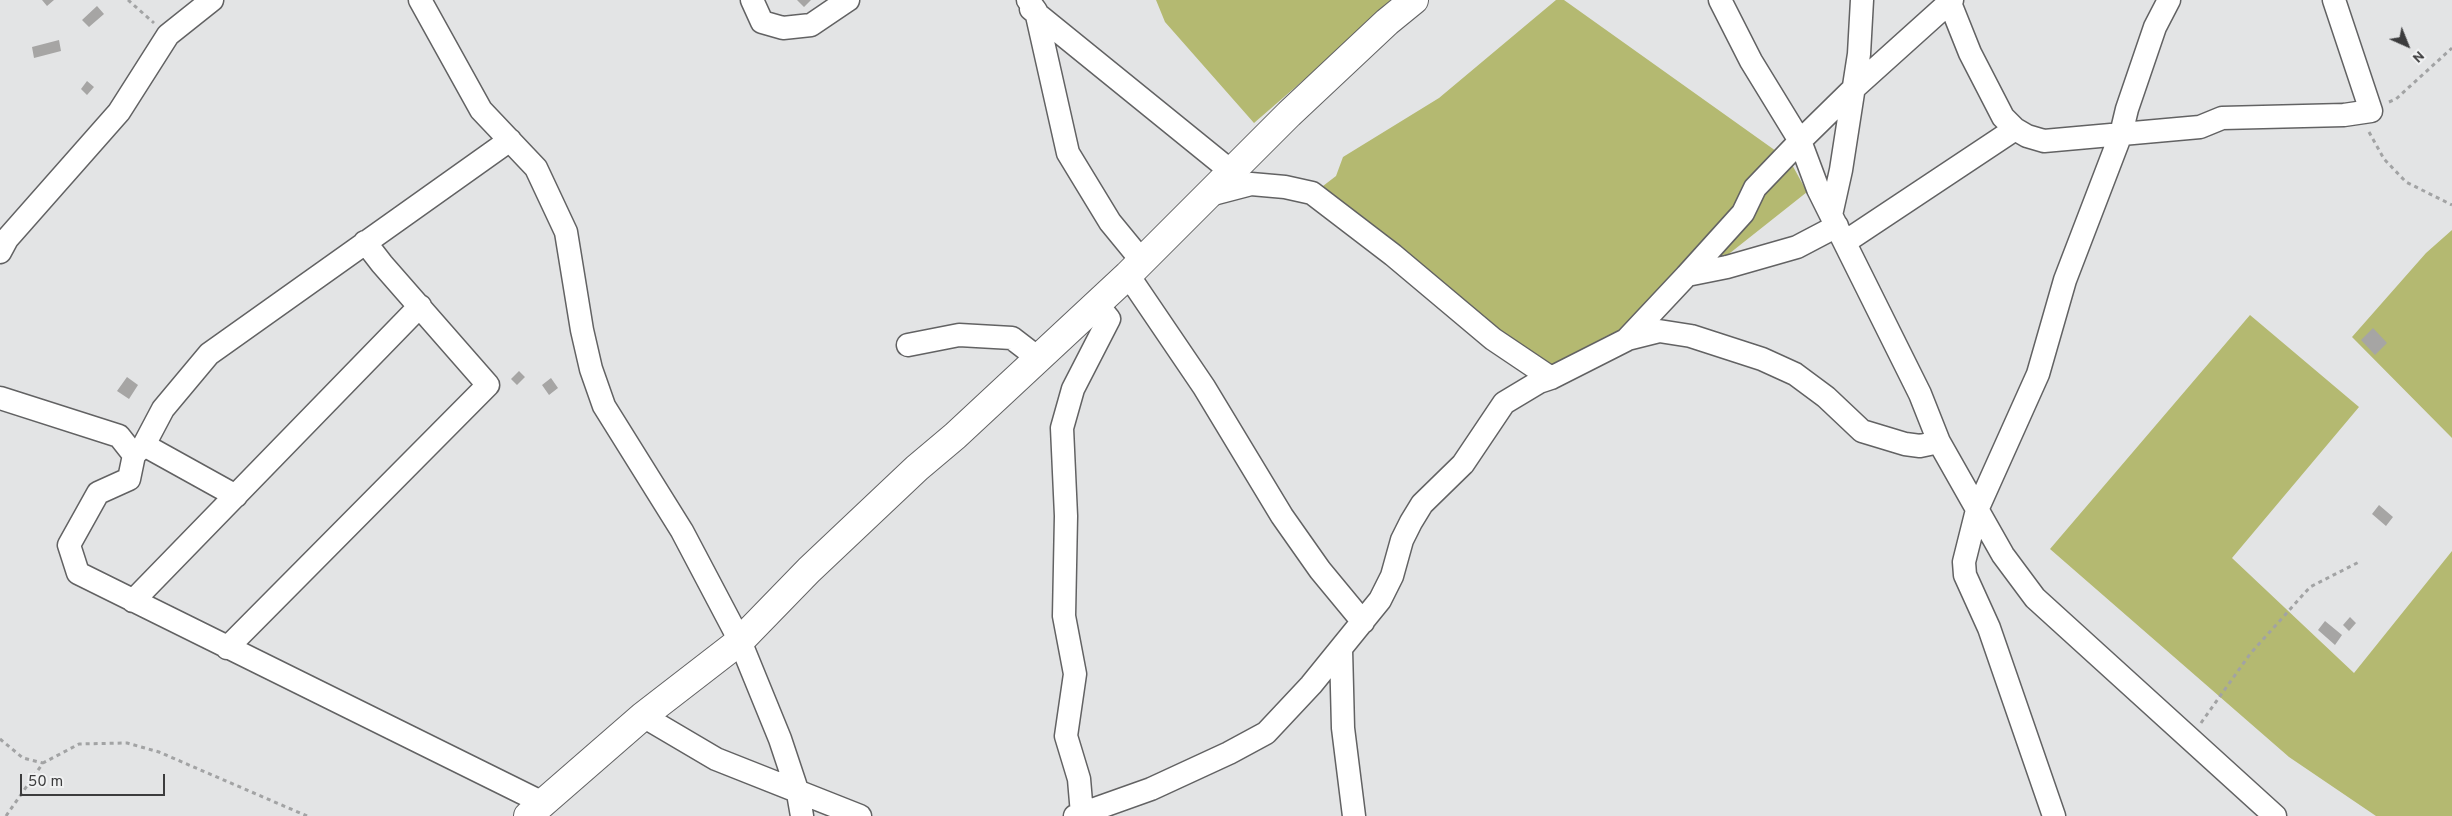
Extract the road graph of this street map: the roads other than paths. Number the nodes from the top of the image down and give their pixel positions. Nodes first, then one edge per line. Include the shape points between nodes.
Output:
1 (212, 0) edge
2 (420, 0) edge
3 (752, 0) edge
4 (848, 0) edge
5 (1015, 0) edge
6 (1414, 0) edge
7 (1720, 0) edge
8 (1862, 0) edge
9 (2169, 0) edge
10 (2334, 0) edge
11 (1951, 2) edge
12 (1032, 6) edge
13 (1852, 90) junction
14 (2014, 128) junction
15 (2121, 134) junction
16 (510, 140) junction
17 (1800, 141) junction
18 (1232, 172) junction
19 (1209, 195) junction
20 (1838, 228) junction
21 (365, 242) junction
22 (0, 252) edge
23 (1135, 268) junction
24 (1687, 275) junction
25 (1096, 302) junction
26 (420, 306) junction
27 (1626, 340) junction
28 (908, 345) dead end
29 (1038, 358) junction
30 (1551, 378) junction
31 (0, 398) edge
32 (1939, 442) junction
33 (139, 450) junction
34 (236, 496) junction
35 (1977, 510) junction
36 (133, 601) junction
37 (1362, 622) junction
38 (740, 640) junction
39 (227, 648) junction
40 (1341, 650) junction
41 (643, 716) junction
42 (798, 793) junction
43 (536, 809) edge
44 (1079, 815) edge
45 (802, 816) edge
46 (860, 816) edge
47 (1354, 816) edge
48 (2054, 816) edge
49 (2274, 816) edge

1 - 22 street via 168,35 120,112 7,239
2 - 16 street via 477,104
3 - 4 street via 762,22 782,28 811,25
5 - 12 street
6 - 18 street via 1338,68
7 - 17 street via 1751,61
8 - 13 street via 1859,54
9 - 15 street via 2155,28
10 - 15 street via 2371,111 2344,115 2222,118 2200,127
11 - 13 street
11 - 14 street via 1970,53 2004,117
12 - 18 street
12 - 23 street via 1068,153
13 - 17 street
13 - 20 street via 1840,170
14 - 15 street via 2044,141
14 - 20 street
15 - 35 street via 2065,280 2038,374
16 - 21 street
16 - 38 street via 536,168 566,232 590,369 604,406 682,530
17 - 20 street via 1818,189
17 - 24 street via 1756,188 1743,213
18 - 19 street
19 - 23 street
19 - 30 street via 1251,184 1312,193 1394,255 1493,339
20 - 24 street via 1798,247
20 - 32 street via 1920,394
21 - 26 street
21 - 33 street via 209,354 163,409
23 - 25 street
23 - 37 street via 1282,516
24 - 27 street
25 - 29 street
25 - 44 street via 1110,320 1073,389 1062,428 1066,516 1064,616 1075,674 1066,736 1079,779
26 - 34 street
26 - 39 street via 488,385
27 - 30 street
27 - 32 street via 1659,331 1691,336 1762,359 1795,374 1826,397 1862,431 1905,444 1920,446
28 - 29 street via 959,335 1012,338
29 - 38 street via 809,570
30 - 37 street via 1504,403 1462,464 1422,504 1402,540 1392,576 1380,600
31 - 33 street via 118,436
32 - 35 street
33 - 34 street
33 - 36 street via 129,479 98,493 69,545 78,573
34 - 36 street
35 - 48 street via 1964,562 1965,576 1989,628
35 - 49 street via 2003,555 2035,598
36 - 39 street
37 - 40 street
38 - 41 street
38 - 42 street
39 - 43 street
40 - 44 street via 1266,733 1151,789
40 - 47 street via 1343,728
41 - 42 street via 716,759
41 - 43 street
42 - 45 street
42 - 46 street

